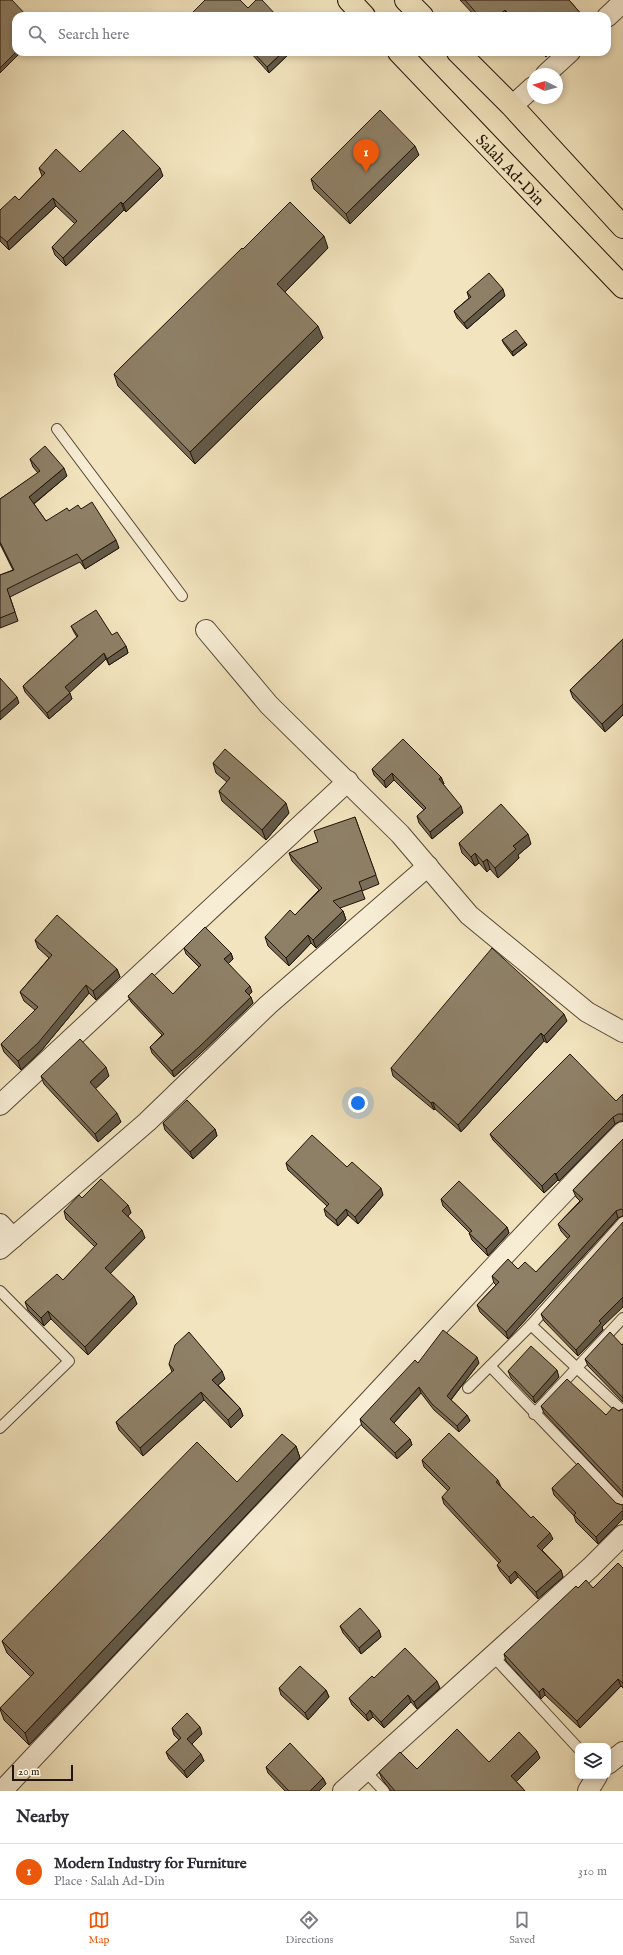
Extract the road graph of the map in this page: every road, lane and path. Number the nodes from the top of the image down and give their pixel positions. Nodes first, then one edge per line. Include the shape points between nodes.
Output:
1 (349, 0) edge
2 (406, 0) edge
3 (623, 2) edge
4 (360, 12) edge
5 (418, 12) edge
6 (611, 13) edge
7 (403, 56) edge
8 (462, 56) edge
9 (566, 56) edge
10 (553, 68) edge
11 (527, 92) edge
12 (512, 106) junction
13 (623, 227) edge
14 (623, 287) edge
15 (57, 429) dead end
16 (182, 596) dead end
17 (206, 630) dead end
18 (348, 781) junction
19 (428, 866) junction
20 (623, 1032) edge
21 (0, 1105) edge
22 (623, 1132) edge
23 (623, 1222) edge
24 (4, 1237) edge
25 (0, 1291) edge
26 (623, 1318) edge
27 (531, 1325) junction
28 (490, 1366) junction
29 (576, 1368) junction
30 (468, 1388) dead end
31 (623, 1411) edge
32 (534, 1414) junction
33 (0, 1428) edge
34 (623, 1505) edge
35 (623, 1535) edge
36 (493, 1656) junction
37 (575, 1745) edge
38 (623, 1752) edge
39 (611, 1762) edge
40 (366, 1772) junction
41 (595, 1779) edge
42 (2, 1791) edge
43 (343, 1791) edge
44 (384, 1791) edge
45 (588, 1791) edge

1 - 4 highway
2 - 5 highway
3 - 6 street
7 - 14 highway, Salah Ad-Din
8 - 12 highway
9 - 10 street
11 - 12 street
12 - 13 highway
15 - 16 lane
17 - 18 street via 270,705
18 - 19 street
18 - 21 street
19 - 20 street via 469,915 587,1012
19 - 24 street via 268,1005 147,1122
22 - 42 street via 573,1182
23 - 27 lane
25 - 33 lane via 69,1361
26 - 29 lane
27 - 28 lane
27 - 29 lane
28 - 30 lane
28 - 32 lane
29 - 31 lane
29 - 32 lane
32 - 34 lane
35 - 36 street
36 - 37 lane
36 - 40 street via 400,1738
38 - 39 street
40 - 43 street
40 - 44 lane
41 - 45 street

